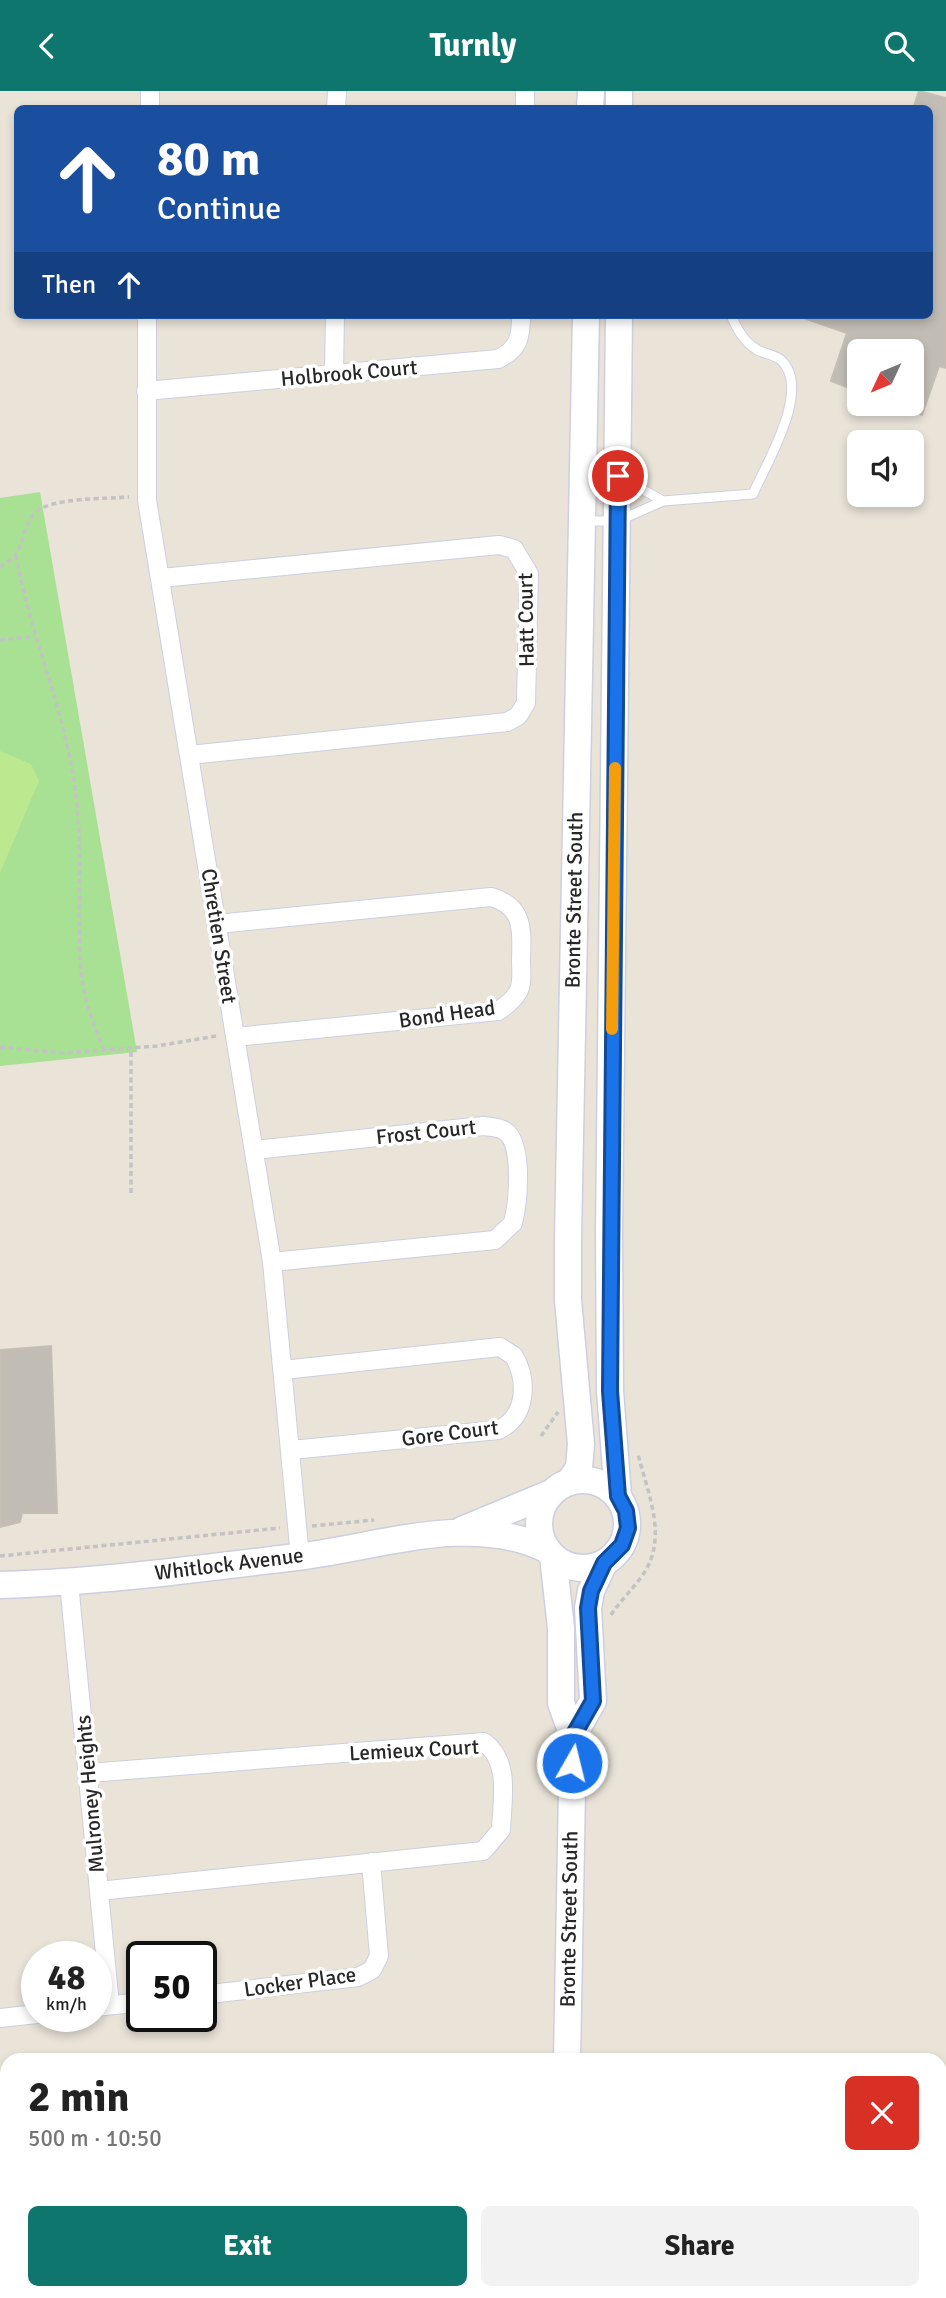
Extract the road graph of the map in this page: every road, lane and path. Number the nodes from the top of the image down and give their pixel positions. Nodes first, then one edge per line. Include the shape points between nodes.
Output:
1 (147, 319) edge
2 (335, 319) edge
3 (522, 319) edge
4 (586, 319) edge
5 (619, 319) edge
6 (733, 319) edge
7 (334, 375) junction
8 (146, 391) junction
9 (618, 476) junction
10 (129, 497) dead end
11 (663, 501) junction
12 (582, 521) junction
13 (618, 521) junction
14 (16, 555) junction
15 (0, 567) edge
16 (161, 578) junction
17 (34, 636) junction
18 (0, 640) edge
19 (190, 755) junction
20 (217, 924) junction
21 (216, 1036) dead end
22 (235, 1037) junction
23 (0, 1047) edge
24 (131, 1048) junction
25 (104, 1050) junction
26 (254, 1150) junction
27 (131, 1193) dead end
28 (272, 1262) junction
29 (283, 1370) junction
30 (291, 1450) junction
31 (637, 1451) dead end
32 (561, 1487) junction
33 (618, 1496) junction
34 (376, 1520) dead end
35 (297, 1528) junction
36 (457, 1533) junction
37 (549, 1552) junction
38 (0, 1556) edge
39 (300, 1557) junction
40 (604, 1563) junction
41 (69, 1583) junction
42 (0, 1585) edge
43 (608, 1621) dead end
44 (573, 1736) junction
45 (89, 1773) junction
46 (371, 1862) junction
47 (99, 1891) junction
48 (101, 1941) edge
49 (217, 1993) edge
50 (21, 2016) edge
51 (0, 2018) edge
52 (567, 2053) edge

1 - 8 street, Chretien Street
2 - 7 street
3 - 7 street, Holbrook Court via 519,343 498,359
4 - 12 main road, Bronte Street South
5 - 9 main road, Bronte Street South
6 - 11 lane via 755,349 779,358 792,375 792,397 784,423 753,494
7 - 8 street, Holbrook Court
8 - 16 street, Chretien Street via 147,500
9 - 11 lane
9 - 13 main road, Bronte Street South
10 - 14 path via 51,503 34,513
11 - 13 lane
12 - 13 lane
12 - 32 main road, Bronte Street South via 568,1238 568,1300 581,1448 579,1468
13 - 33 main road, Bronte Street South via 609,1235 610,1391
14 - 15 path
14 - 17 path
16 - 19 street, Chretien Street
16 - 19 street, Hatt Court via 499,545 514,549 530,574 526,703 518,716 507,722
17 - 18 path
17 - 25 path via 75,786 82,979
19 - 20 street, Chretien Street
20 - 22 street, Chretien Street
20 - 22 street, Bond Head via 491,897 514,908 522,923 520,989 511,1003 498,1011
21 - 24 path
22 - 26 street, Chretien Street
23 - 25 path via 64,1053
24 - 25 path
24 - 27 path
26 - 28 street, Chretien Street
26 - 28 street, Frost Court via 483,1126 505,1131 517,1156 513,1223 495,1240
28 - 29 street, Chretien Street
29 - 30 street, Chretien Street
29 - 30 street, Gore Court via 500,1347 514,1356 522,1381 517,1416 498,1430
30 - 35 street, Chretien Street
31 - 43 path via 656,1520 656,1548 643,1576
32 - 33 main road via 587,1479
32 - 36 main road, Whitlock Avenue
32 - 37 main road via 537,1518
33 - 40 main road via 628,1528 622,1545
34 - 35 path
35 - 38 path
35 - 39 street, Chretien Street
36 - 37 main road, Whitlock Avenue via 512,1536
36 - 39 main road, Whitlock Avenue
37 - 40 main road via 562,1564 580,1569
37 - 44 main road, Bronte Street South via 561,1628 561,1703
39 - 41 main road, Whitlock Avenue
40 - 44 main road, Bronte Street South via 588,1608 593,1701
41 - 42 main road, Whitlock Avenue
41 - 45 street, Mulroney Heights
44 - 52 main road, Bronte Street South
45 - 46 street, Lemieux Court via 484,1742 495,1751 502,1768 501,1830 483,1851
45 - 47 street, Mulroney Heights
46 - 47 street, Lemieux Court
46 - 49 street, Locker Place via 379,1956 372,1970 358,1977
47 - 48 street, Mulroney Heights
50 - 51 street

